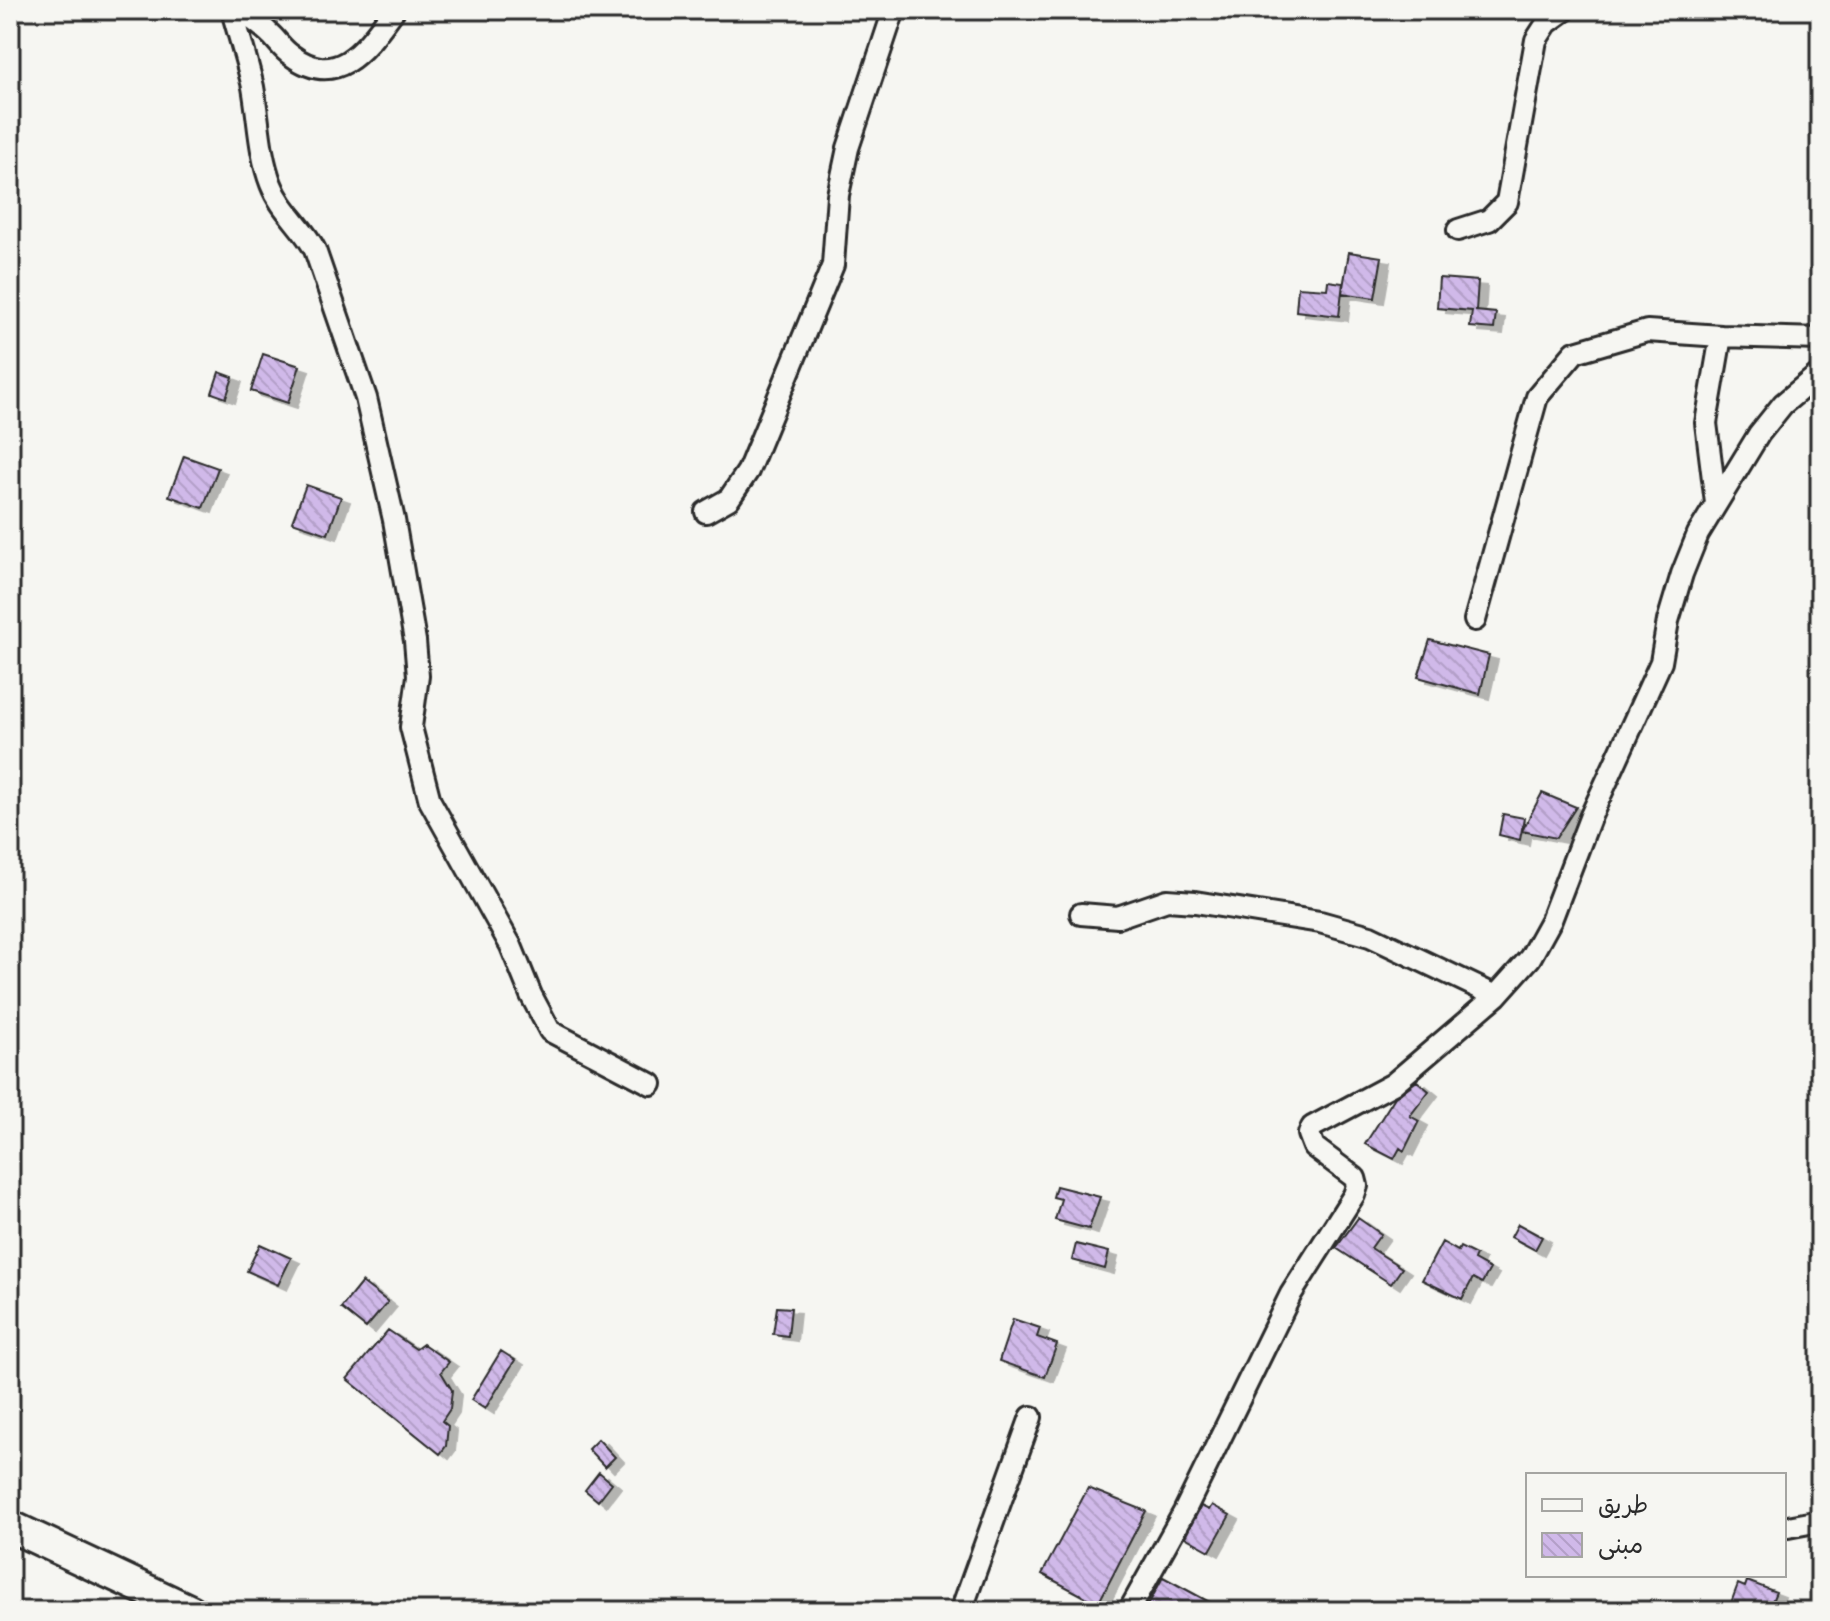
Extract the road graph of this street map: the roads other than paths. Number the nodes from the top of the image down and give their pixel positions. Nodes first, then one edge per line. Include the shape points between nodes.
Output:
1 (232, 10) edge
2 (239, 10) edge
3 (394, 10) edge
4 (894, 10) edge
5 (1565, 10) edge
6 (1458, 230) dead end
7 (1721, 336) junction
8 (1820, 339) edge
9 (1820, 373) edge
10 (1716, 503) junction
11 (706, 512) dead end
12 (1475, 620) dead end
13 (1081, 914) dead end
14 (1496, 996) junction
15 (651, 1084) dead end
16 (1031, 1417) dead end
17 (1820, 1521) edge
18 (10, 1526) edge
19 (1788, 1527) dead end
20 (175, 1608) edge
21 (961, 1611) edge
22 (1129, 1611) edge

1 - 15 street via 253,87 263,161 280,205 315,250 366,398 415,641 418,676 411,727 430,801 511,946 550,1031
2 - 3 street via 288,54 324,70 346,64
4 - 11 street via 848,148 833,265 748,471 729,499
5 - 6 street via 1536,40 1507,202 1489,220
7 - 8 street
7 - 10 street via 1706,423
7 - 12 street via 1647,331 1575,352 1537,397
9 - 10 street via 1783,404
10 - 14 street via 1682,574 1661,662 1590,818 1551,920 1530,958
13 - 14 street via 1118,917 1167,900 1320,922 1370,936
14 - 22 street via 1393,1084 1312,1127 1314,1147 1355,1178 1354,1195 1291,1294
16 - 21 street
17 - 19 street
18 - 20 street

